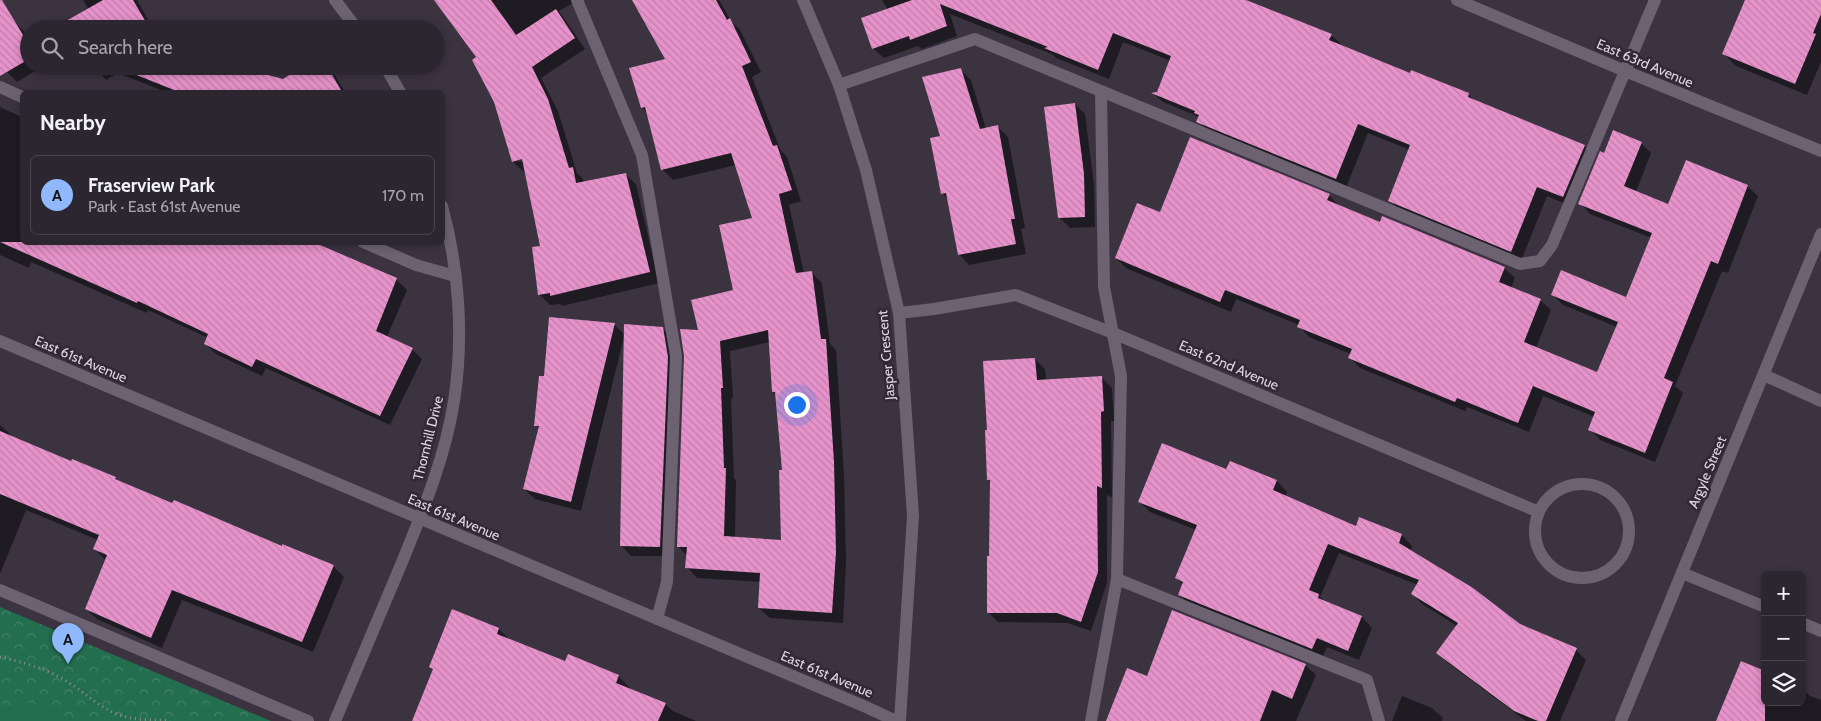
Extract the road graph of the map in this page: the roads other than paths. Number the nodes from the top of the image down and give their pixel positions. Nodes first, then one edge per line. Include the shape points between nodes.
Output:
1 (335, 0) edge
2 (578, 0) edge
3 (803, 0) edge
4 (1457, 0) edge
5 (1655, 0) edge
6 (351, 20) edge
7 (1625, 71) junction
8 (390, 75) edge
9 (839, 85) junction
10 (0, 87) edge
11 (399, 90) edge
12 (1101, 91) junction
13 (20, 96) edge
14 (1821, 152) edge
15 (445, 217) edge
16 (1821, 234) edge
17 (370, 245) edge
18 (455, 276) junction
19 (899, 314) junction
20 (1113, 333) junction
21 (0, 341) edge
22 (1764, 375) junction
23 (1821, 402) edge
24 (1538, 512) junction
25 (419, 519) junction
26 (1682, 573) junction
27 (1117, 579) junction
28 (0, 590) edge
29 (1761, 605) edge
30 (657, 618) junction
31 (1806, 625) edge
32 (1821, 631) edge
33 (308, 721) edge
34 (335, 721) edge
35 (896, 721) edge
36 (900, 721) edge
37 (1092, 721) edge
38 (1379, 721) edge
39 (1620, 721) edge

1 - 6 street
2 - 30 street via 642,155 676,356 667,582
3 - 9 street, Jasper Crescent
4 - 7 street, East 63rd Avenue
5 - 7 street
7 - 12 street via 1552,245 1540,261 1520,264
7 - 14 street, East 63rd Avenue
8 - 11 street
9 - 12 street via 975,39
9 - 19 street, Jasper Crescent via 866,170
10 - 13 street
12 - 20 street via 1104,287
15 - 18 street, Thornhill Drive
16 - 22 street, Argyle Street
17 - 18 street via 416,265
18 - 25 street, Thornhill Drive via 460,331 454,402 437,476
19 - 20 street, East 62nd Avenue via 1016,295
19 - 36 street, Jasper Crescent via 913,516
20 - 24 street, East 62nd Avenue
20 - 27 street via 1121,376
21 - 25 street, East 61st Avenue
22 - 23 street
22 - 26 street, Argyle Street
24 - 24 street via 1534,528 1544,559 1571,577 1587,578 1603,573 1625,550 1629,534 1627,518 1620,503 1600,488 1577,484 1561,489 1548,498
25 - 30 street, East 61st Avenue
25 - 34 street, Thornhill Drive
26 - 29 street
26 - 39 street, Argyle Street
27 - 37 street
27 - 38 street via 1367,680
28 - 33 street
30 - 35 street, East 61st Avenue
31 - 32 street

